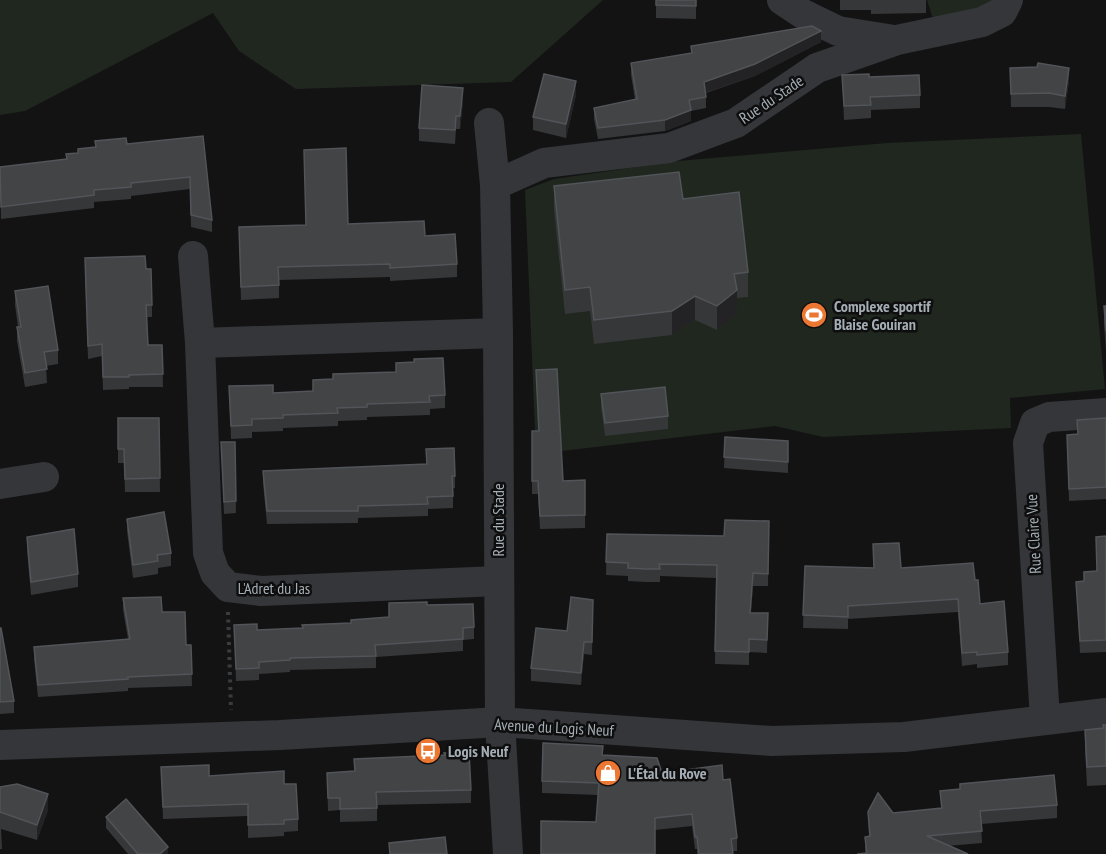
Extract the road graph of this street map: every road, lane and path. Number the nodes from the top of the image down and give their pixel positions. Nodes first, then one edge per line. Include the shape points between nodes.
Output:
1 (782, 0) edge
2 (1008, 0) edge
3 (897, 40) junction
4 (489, 123) dead end
5 (495, 185) junction
6 (193, 256) dead end
7 (498, 333) junction
8 (200, 343) junction
9 (1106, 413) edge
10 (44, 477) dead end
11 (0, 484) edge
12 (498, 581) junction
13 (228, 587) junction
14 (1106, 713) edge
15 (1045, 719) junction
16 (500, 722) junction
17 (231, 736) junction
18 (0, 746) edge
19 (508, 854) edge

1 - 3 street via 838,31
2 - 3 street, Rue du Stade via 1002,12 982,22
3 - 5 street, Rue du Stade via 817,68 736,123 669,148 544,163
4 - 5 street, Rue du Stade
5 - 7 street, Rue du Stade
6 - 8 street, L'Adret du Jas
7 - 8 street
7 - 12 street, Rue du Stade
8 - 13 street, L'Adret du Jas via 208,553 215,573
9 - 15 street, Rue Claire Vue via 1049,417 1035,423 1028,443
10 - 11 street
12 - 13 street, L'Adret du Jas via 261,591
12 - 16 street, Rue du Stade
13 - 17 path
14 - 15 street, Avenue du Logis Neuf
15 - 16 street, Avenue du Logis Neuf via 904,737 772,741
16 - 17 street, Avenue du Logis Neuf
16 - 19 street, Rue du Stade
17 - 18 street, Avenue du Logis Neuf

